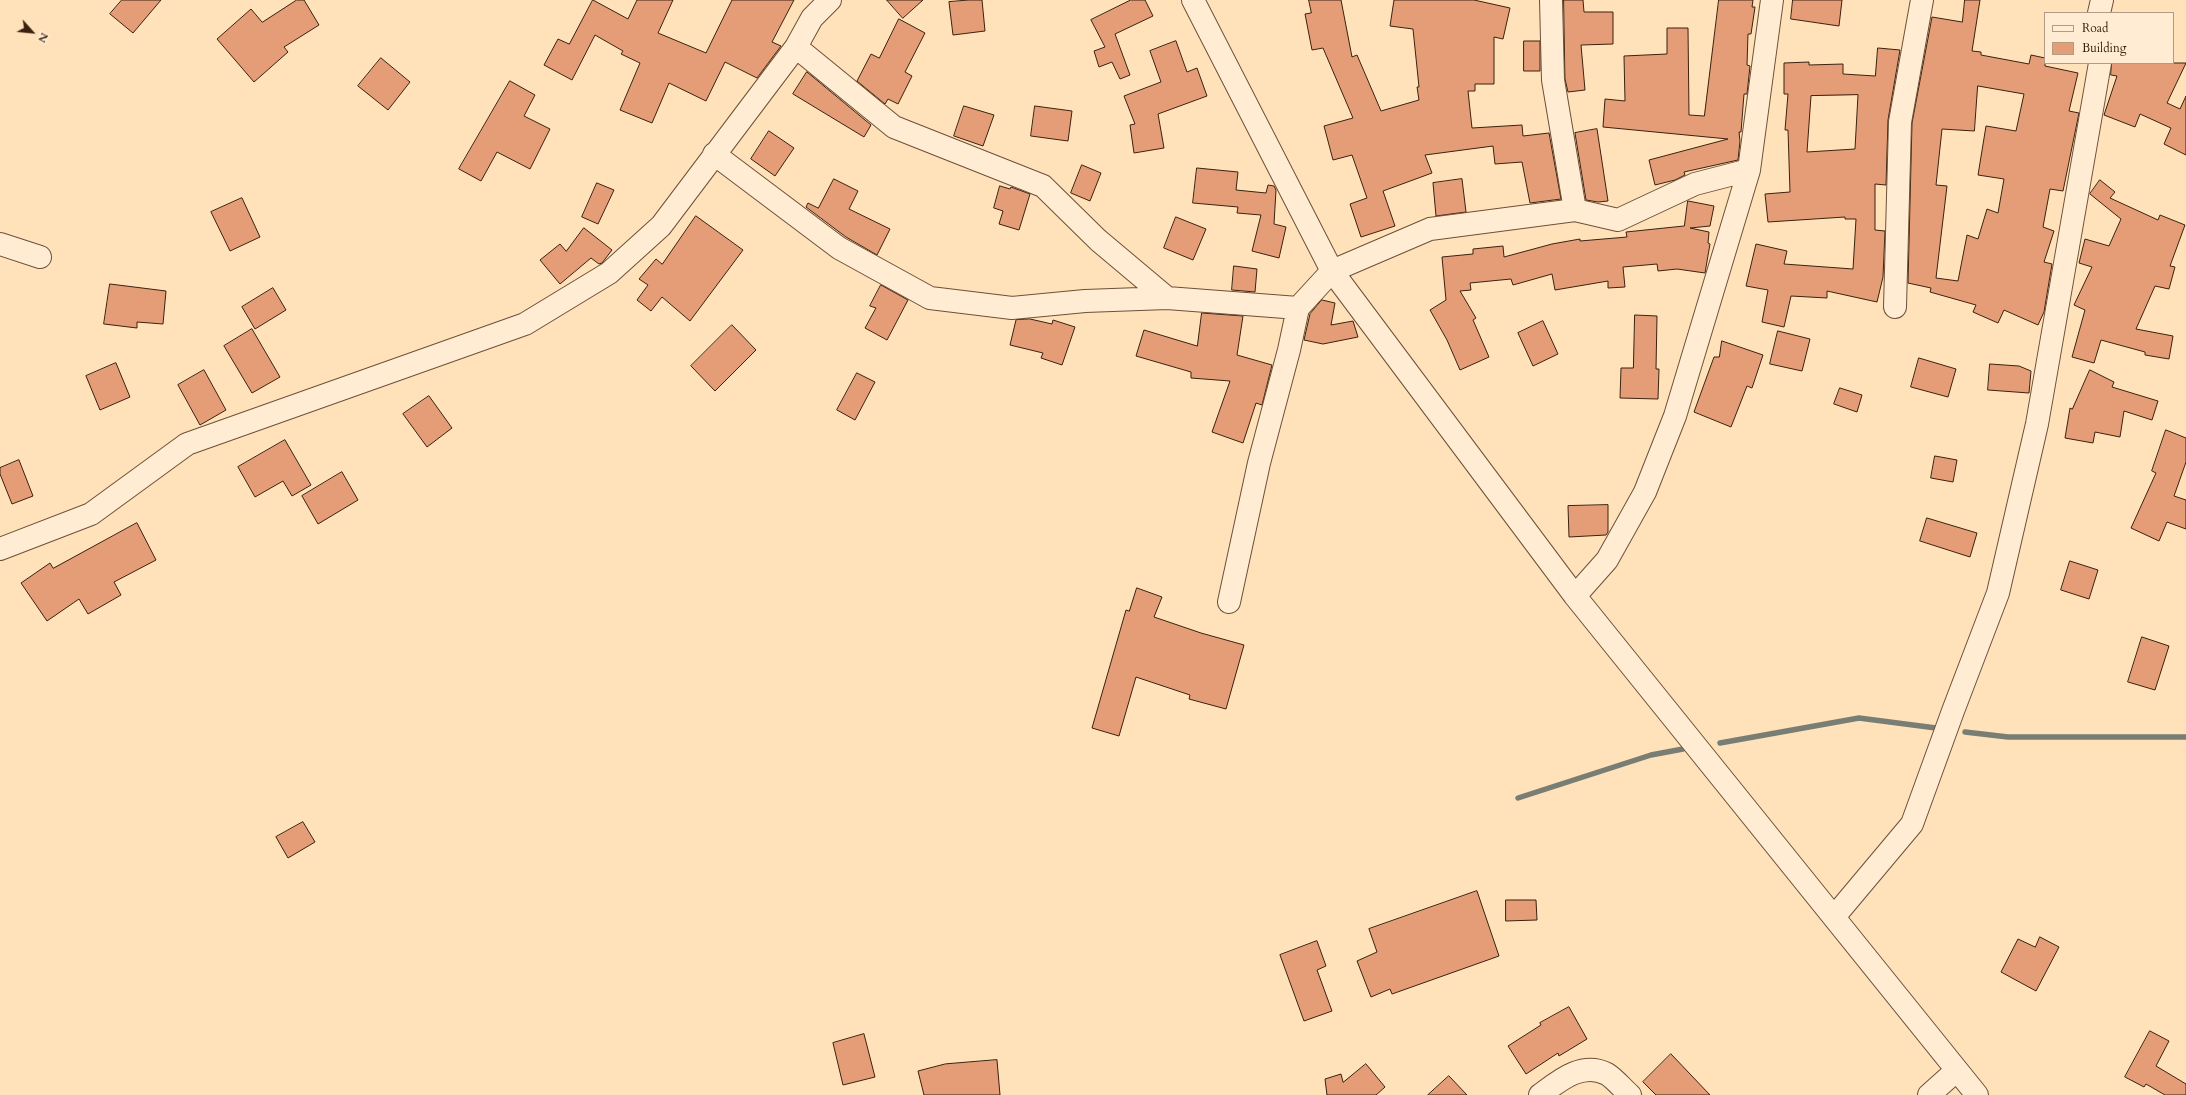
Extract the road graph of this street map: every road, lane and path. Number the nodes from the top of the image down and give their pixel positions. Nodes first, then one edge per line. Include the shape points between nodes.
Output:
1 (830, 0) edge
2 (1193, 0) edge
3 (1550, 0) edge
4 (1772, 0) edge
5 (1922, 0) edge
6 (2102, 0) edge
7 (2098, 12) edge
8 (796, 47) junction
9 (2100, 64) edge
10 (714, 154) junction
11 (1749, 170) junction
12 (1575, 210) junction
13 (0, 244) edge
14 (40, 258) dead end
15 (1332, 270) junction
16 (1167, 298) junction
17 (1895, 307) dead end
18 (1298, 308) junction
19 (0, 549) edge
20 (1575, 596) junction
21 (1229, 602) dead end
22 (1834, 917) junction
23 (1957, 1070) junction
24 (1540, 1095) edge
25 (1630, 1095) edge
26 (1929, 1095) edge
27 (1977, 1095) edge

1 - 8 street via 812,18
2 - 15 street
3 - 12 street via 1553,80
4 - 11 street
5 - 17 street via 1900,122
6 - 7 street
8 - 10 street
8 - 16 street via 894,127 1043,186 1098,240
9 - 22 street via 2037,424 1998,593 1912,824
10 - 16 street via 838,248 930,298 1012,308 1085,301
10 - 19 street via 661,226 615,268 525,324 187,444 92,514
11 - 12 street via 1695,184 1618,220
11 - 20 street via 1675,416 1645,492 1607,560
12 - 15 street via 1430,229
13 - 14 street
15 - 18 street
15 - 20 street
16 - 18 street
18 - 21 street via 1259,463
20 - 22 street
22 - 23 street
23 - 26 street
23 - 27 street
24 - 25 street via 1568,1075 1589,1069 1607,1074

